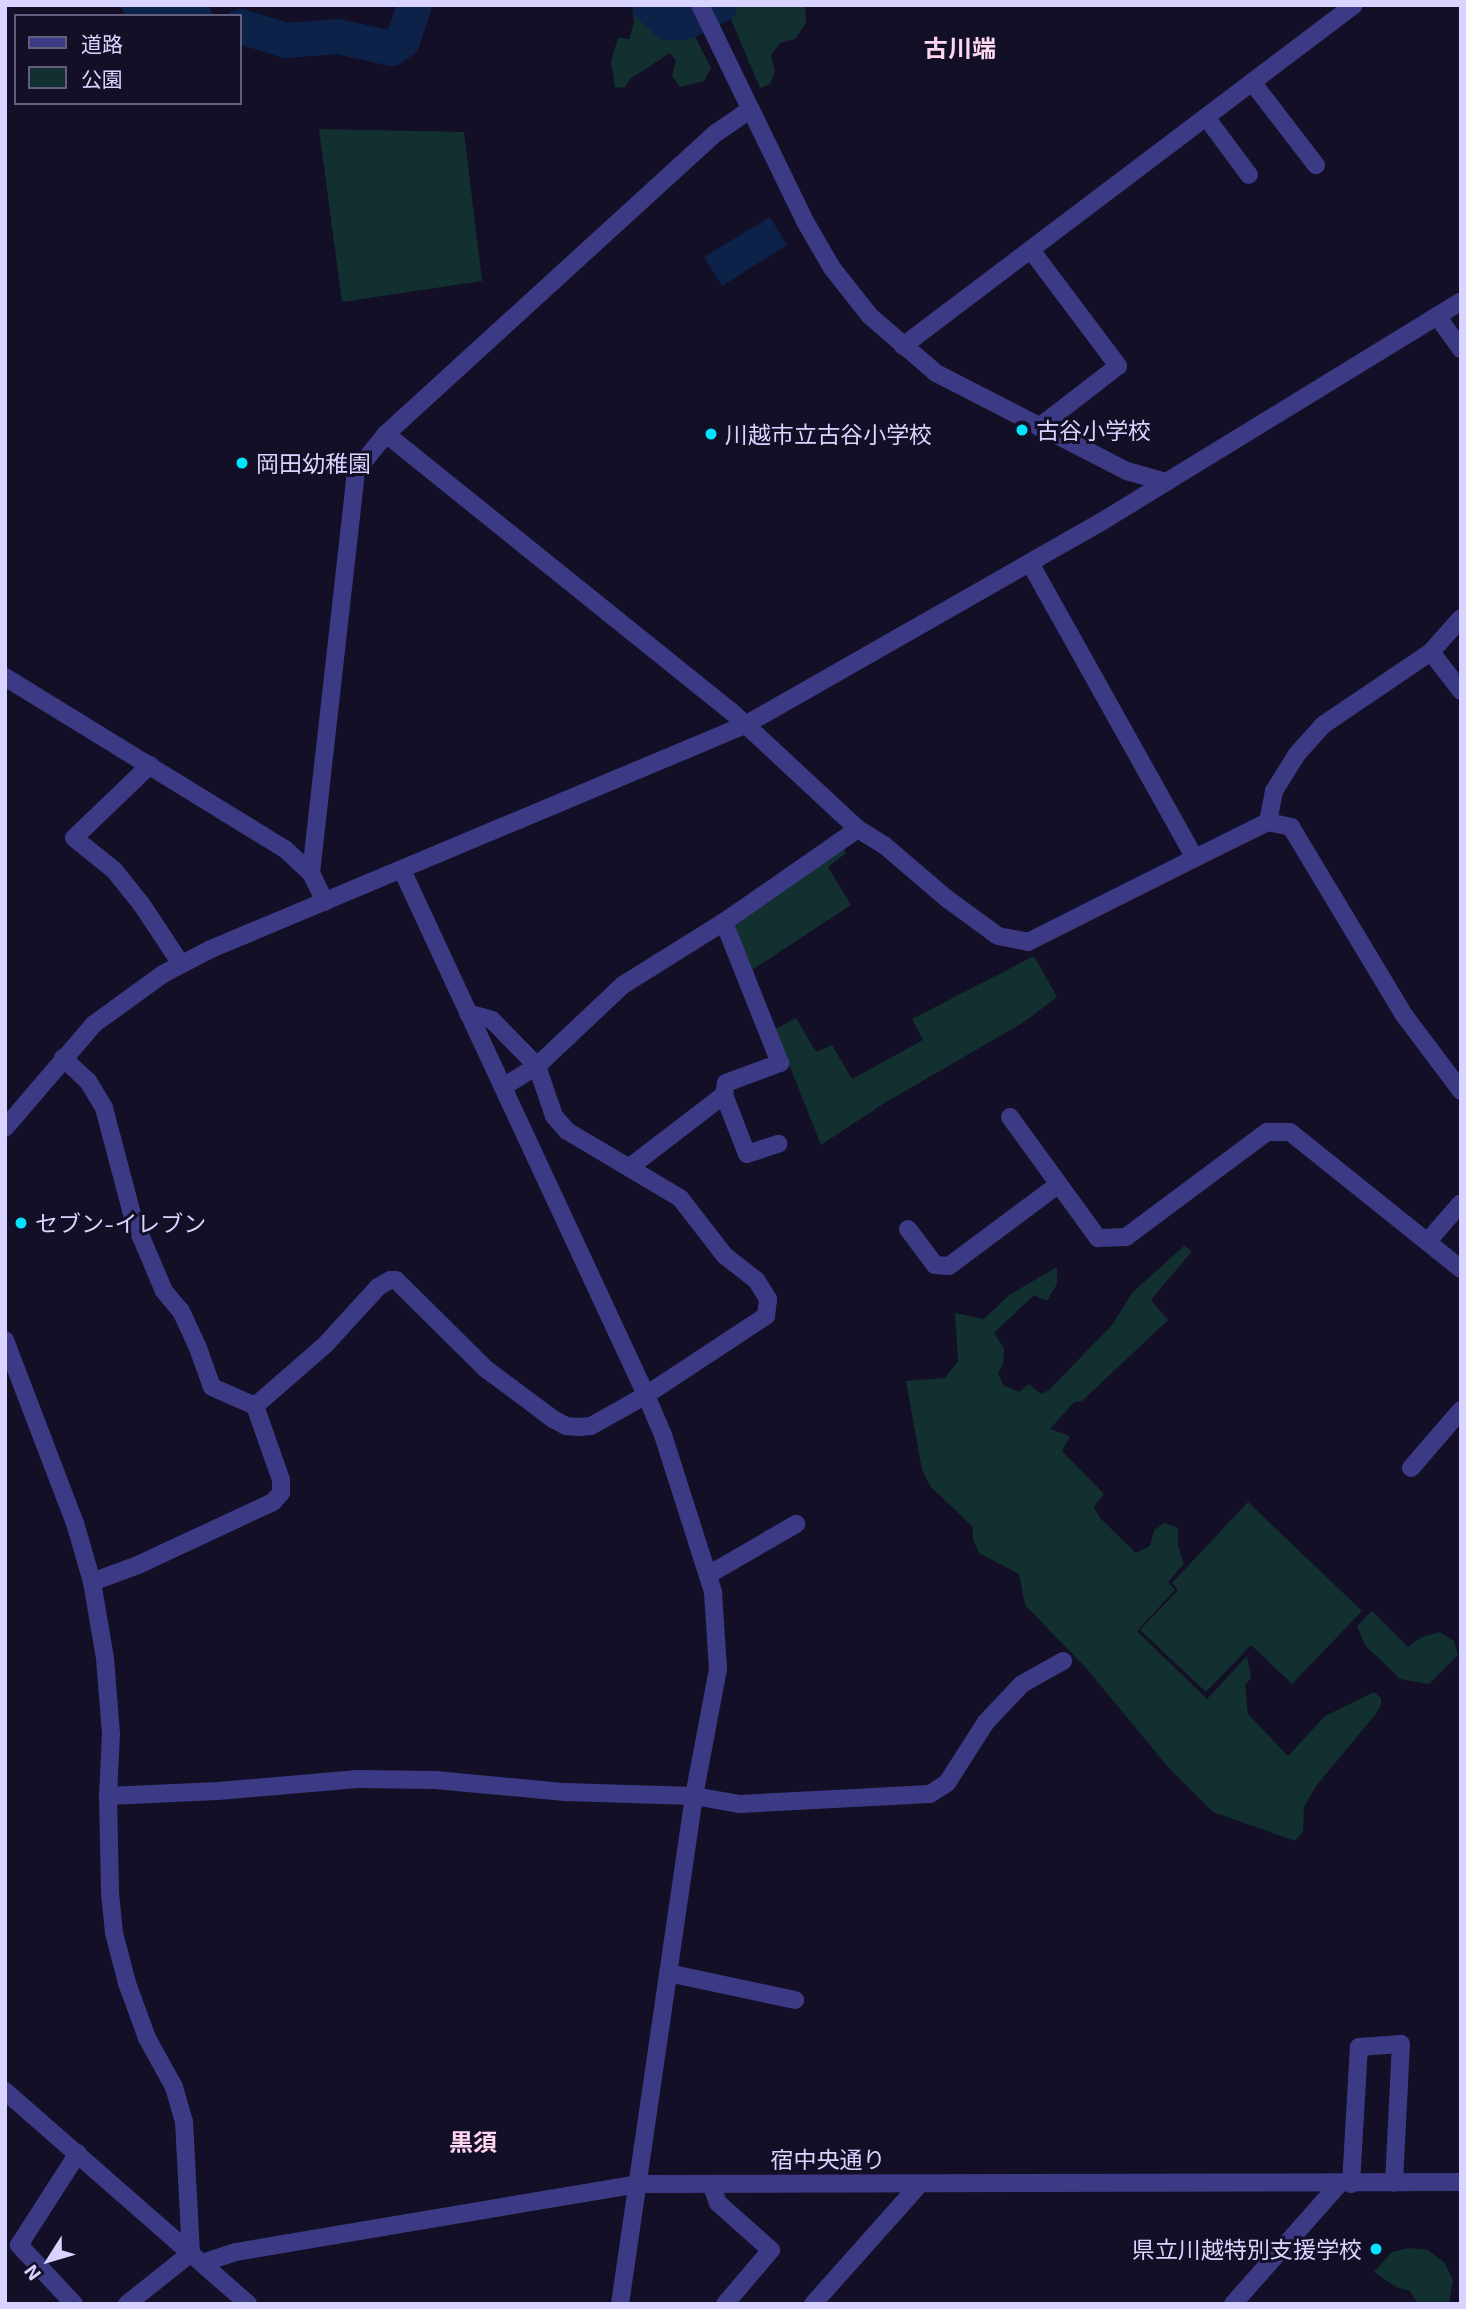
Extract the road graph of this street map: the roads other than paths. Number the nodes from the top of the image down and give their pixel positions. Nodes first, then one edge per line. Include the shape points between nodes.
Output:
1 (700, 5) edge
2 (1354, 5) edge
3 (1252, 82) junction
4 (751, 109) junction
5 (1206, 117) junction
6 (1316, 165) dead end
7 (1249, 175) dead end
8 (1031, 250) junction
9 (1461, 301) edge
10 (1437, 316) junction
11 (903, 346) junction
12 (1461, 349) edge
13 (1039, 427) junction
14 (386, 433) junction
15 (1165, 482) junction
16 (1030, 563) junction
17 (1461, 618) edge
18 (1430, 652) junction
19 (5, 677) edge
20 (1461, 691) edge
21 (745, 726) junction
22 (150, 765) junction
23 (1268, 822) junction
24 (858, 829) junction
25 (1195, 858) junction
26 (402, 870) junction
27 (311, 873) junction
28 (325, 902) junction
29 (724, 922) junction
30 (181, 964) junction
31 (468, 1013) junction
32 (63, 1058) junction
33 (537, 1066) junction
34 (503, 1087) junction
35 (1461, 1091) edge
36 (724, 1096) junction
37 (1010, 1117) dead end
38 (5, 1128) edge
39 (778, 1144) dead end
40 (630, 1167) junction
41 (1059, 1184) junction
42 (1461, 1203) edge
43 (908, 1229) dead end
44 (1428, 1241) junction
45 (1461, 1269) edge
46 (5, 1340) edge
47 (646, 1395) junction
48 (255, 1406) junction
49 (1461, 1410) edge
50 (1411, 1468) dead end
51 (796, 1524) dead end
52 (708, 1575) junction
53 (92, 1582) junction
54 (1063, 1661) dead end
55 (694, 1796) junction
56 (108, 1797) junction
57 (668, 1973) junction
58 (794, 2000) dead end
59 (5, 2091) edge
60 (78, 2153) junction
61 (1461, 2182) edge
62 (920, 2183) junction
63 (1394, 2183) junction
64 (639, 2184) junction
65 (710, 2184) junction
66 (1345, 2184) junction
67 (197, 2258) junction
68 (74, 2304) edge
69 (127, 2304) edge
70 (248, 2304) edge
71 (620, 2304) edge
72 (725, 2304) edge
73 (813, 2304) edge
74 (1233, 2304) edge

1 - 4 street
2 - 3 street
3 - 5 street
3 - 6 street
4 - 11 street via 832,268 870,316
4 - 14 street via 716,133
5 - 7 street
5 - 8 street
8 - 11 street
8 - 13 street via 1118,366
9 - 10 street
10 - 12 street
10 - 15 street
11 - 13 street via 936,373
13 - 15 street via 1127,471
14 - 21 street
14 - 27 street via 356,471
15 - 16 street
16 - 21 street
16 - 25 street
17 - 18 street
18 - 20 street
18 - 23 street via 1323,725 1297,754 1274,791
19 - 22 street
21 - 24 street
21 - 26 street
22 - 27 street via 285,849
22 - 30 street via 74,838 114,870
23 - 25 street
23 - 35 street via 1291,827 1404,1015
24 - 25 street via 998,936 1028,942
24 - 29 street
26 - 28 street
26 - 31 street
27 - 28 street
28 - 30 street
29 - 33 street via 623,985
29 - 36 street via 780,1063 726,1083
30 - 32 street via 94,1024
31 - 33 street via 492,1020
31 - 34 street
32 - 38 street
32 - 48 street via 88,1081 104,1108 134,1218 163,1291 180,1311 212,1387
33 - 34 street
33 - 40 street via 554,1116 567,1132
34 - 47 street
36 - 39 street via 747,1154
36 - 40 street
37 - 41 street
40 - 47 street via 680,1198 726,1255 757,1280 768,1299 766,1316
41 - 43 street via 949,1266 935,1265
41 - 44 street via 1098,1238 1126,1237 1267,1132 1290,1132
42 - 44 street
44 - 45 street
46 - 53 street via 75,1524
47 - 48 street via 591,1426 566,1426 486,1369 396,1280 390,1280
47 - 52 street
48 - 53 street via 281,1480 281,1493 273,1502
49 - 50 street
51 - 52 street
52 - 55 street via 718,1669
53 - 56 street via 106,1658 111,1734
54 - 55 street via 1022,1684 986,1721 947,1783 930,1794 740,1804
55 - 56 street via 357,1779
55 - 57 street
56 - 67 street via 114,1933 147,2038 174,2087 184,2121
57 - 58 street
57 - 64 street
59 - 60 street
60 - 67 street
60 - 68 street via 19,2245
61 - 63 street, 宿中央通り
62 - 65 street, 宿中央通り
62 - 66 street, 宿中央通り
62 - 73 street
63 - 66 street, 宿中央通り
63 - 66 street via 1401,2045 1359,2047
64 - 65 street, 宿中央通り
64 - 67 street, 宿中央通り
64 - 71 street
65 - 72 street via 718,2203 771,2250
66 - 74 street
67 - 69 street
67 - 70 street

